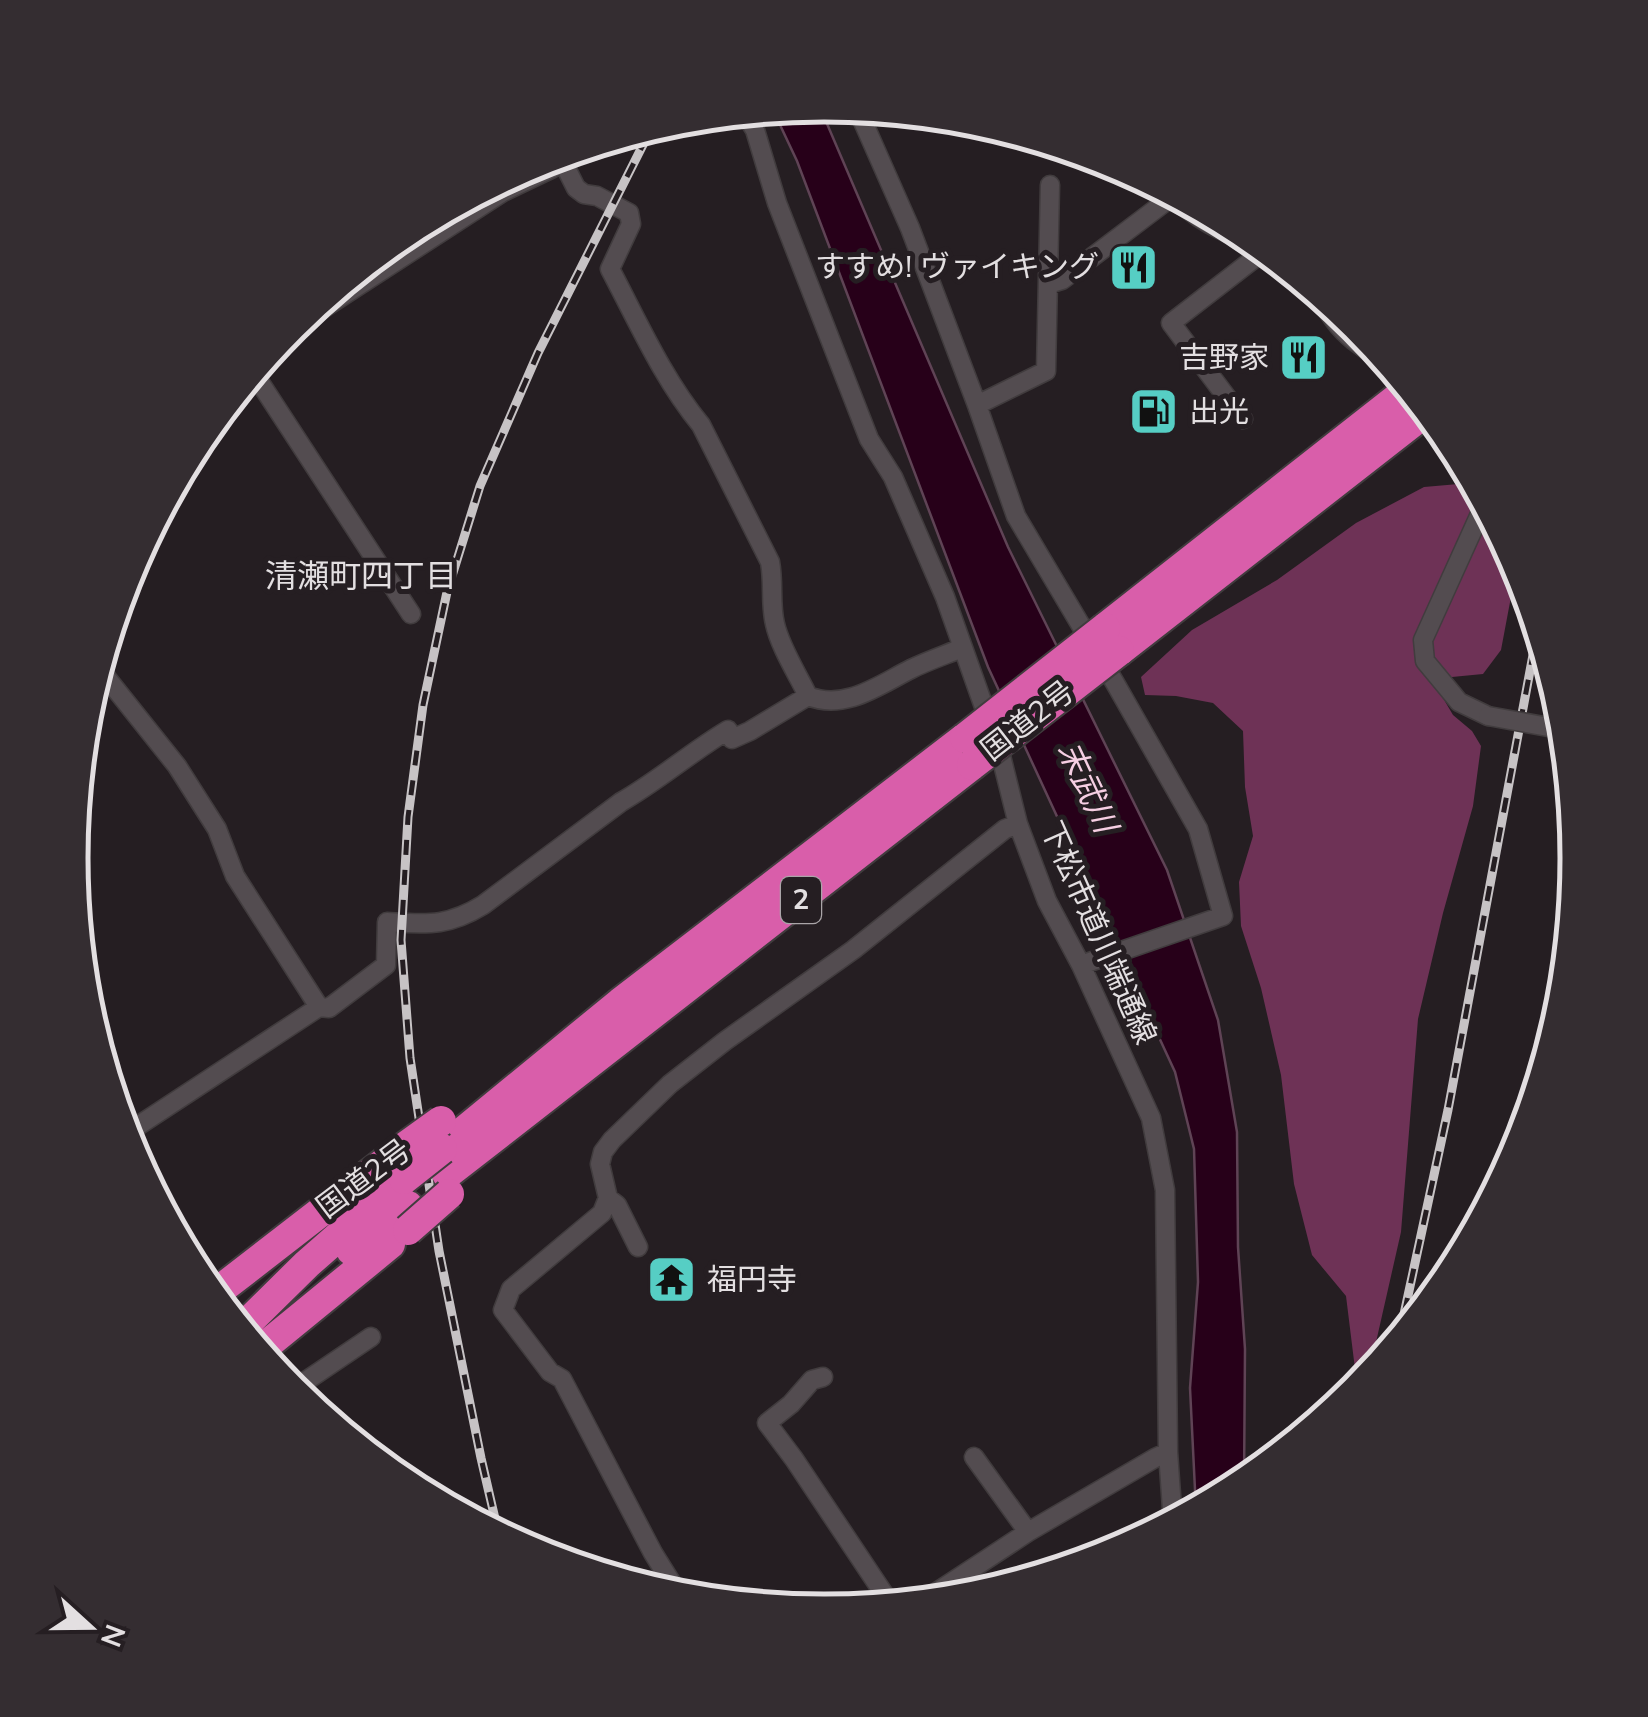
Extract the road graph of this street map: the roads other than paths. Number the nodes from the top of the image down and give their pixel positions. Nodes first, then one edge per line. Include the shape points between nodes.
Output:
1 (864, 124) edge
2 (753, 126) edge
3 (566, 169) edge
4 (1050, 185) dead end
5 (1161, 204) edge
6 (1252, 260) edge
7 (1049, 284) junction
8 (261, 384) edge
9 (1399, 399) edge
10 (977, 405) junction
11 (1242, 419) dead end
12 (1417, 423) edge
13 (1478, 519) edge
14 (411, 614) dead end
15 (1112, 639) junction
16 (962, 648) junction
17 (110, 681) edge
18 (808, 696) junction
19 (1548, 727) edge
20 (1018, 824) junction
21 (1087, 963) junction
22 (319, 1006) junction
23 (624, 1018) junction
24 (139, 1126) edge
25 (445, 1160) junction
26 (405, 1192) junction
27 (608, 1198) junction
28 (638, 1247) dead end
29 (226, 1288) edge
30 (251, 1321) edge
31 (371, 1337) dead end
32 (268, 1341) edge
33 (824, 1377) dead end
34 (305, 1381) edge
35 (1168, 1452) junction
36 (974, 1457) dead end
37 (1172, 1507) edge
38 (1028, 1532) junction
39 (669, 1578) edge
40 (949, 1584) edge
41 (883, 1592) edge

1 - 10 street
2 - 16 street, 下松市道川端通線 via 869,439 925,547
3 - 18 street via 584,194 629,213 632,224 610,270 770,562 775,627
4 - 7 street
5 - 7 street
6 - 11 street via 1171,323
7 - 10 street via 1046,371
8 - 14 street
9 - 15 highway, 国道2号 / 2
10 - 21 street via 1016,516 1198,829 1223,916
12 - 15 highway, 国道2号 / 2
13 - 19 street, bridge via 1424,640 1425,661 1458,702 1488,716
15 - 23 highway, 国道2号 / 2, bridge
16 - 18 street via 862,695 831,702
16 - 20 street, 下松市道川端通線
17 - 22 street via 177,766 217,829 235,876
18 - 22 street via 750,731 732,739 728,730 698,748 462,917 387,922 386,965 328,1008
20 - 21 street, 下松市道川端通線 via 1047,901
20 - 27 street via 670,1084 603,1152
21 - 35 street, 下松市道川端通線 via 1158,1144 1165,1190
22 - 24 street
23 - 25 highway, 国道2号 / 2
23 - 25 highway, 国道2号 / 2 via 500,1080
25 - 26 highway, 国道2号 / 2, bridge
25 - 26 highway, 国道2号 / 2
26 - 29 highway, 国道2号 / 2
26 - 30 highway, 国道2号 / 2 via 307,1264
26 - 32 highway, 国道2号 / 2
27 - 28 street
27 - 39 street via 602,1213 511,1289 503,1310 562,1379
31 - 34 street
33 - 41 street via 812,1380 767,1424
35 - 37 street, 下松市道川端通線
35 - 38 street
36 - 38 street
38 - 40 street

